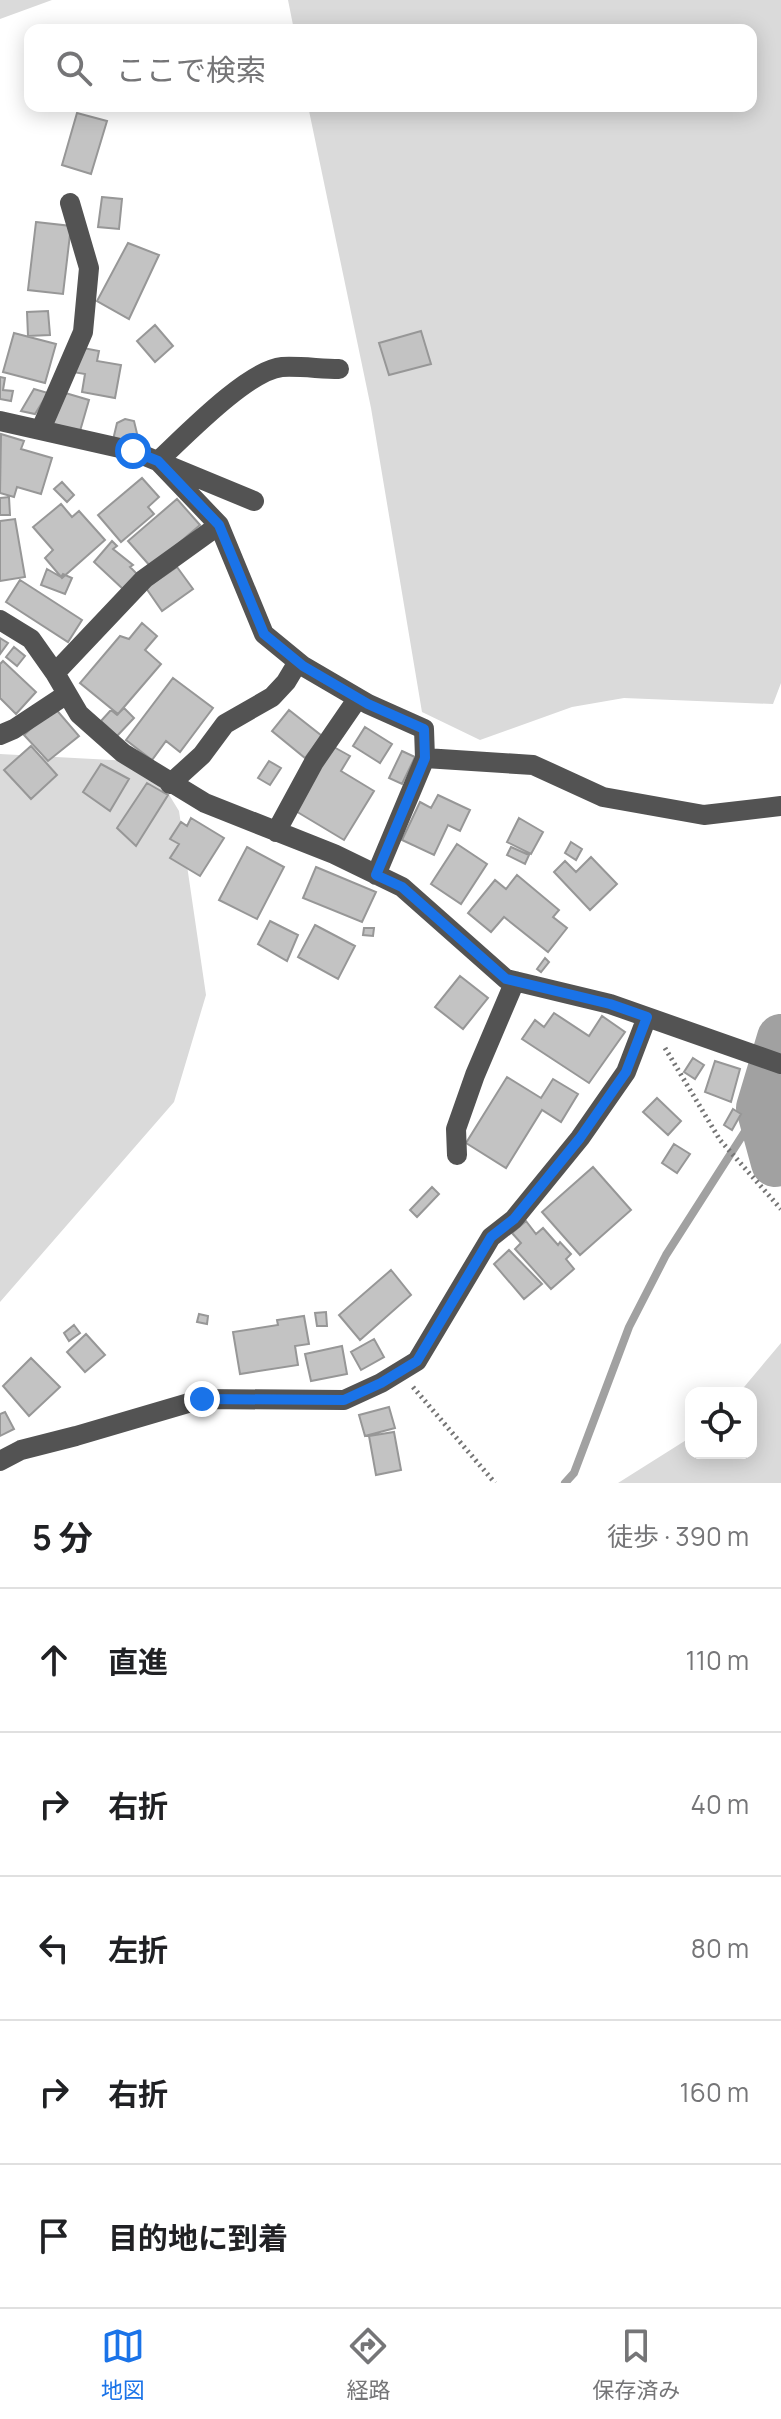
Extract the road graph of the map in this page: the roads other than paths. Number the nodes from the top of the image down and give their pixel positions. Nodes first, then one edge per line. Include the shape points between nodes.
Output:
1 (70, 203) dead end
2 (339, 369) dead end
3 (0, 421) edge
4 (41, 429) junction
5 (158, 461) junction
6 (254, 501) dead end
7 (219, 525) junction
8 (0, 620) edge
9 (298, 662) junction
10 (55, 673) junction
11 (67, 694) junction
12 (358, 698) junction
13 (0, 735) edge
14 (425, 758) junction
15 (170, 784) junction
16 (781, 806) edge
17 (276, 832) junction
18 (376, 875) junction
19 (515, 981) junction
20 (647, 1017) junction
21 (781, 1064) edge
22 (457, 1155) dead end
23 (0, 1461) edge

1 - 4 street via 89,268 83,332
2 - 5 street via 279,367 246,384
3 - 4 street
4 - 5 street
5 - 6 street
5 - 7 street
7 - 9 street via 264,634
7 - 10 street via 144,579
8 - 10 street via 31,639
9 - 12 street
9 - 15 street via 272,697 225,724
10 - 11 street
11 - 13 street
11 - 15 street via 100,735
12 - 14 street via 424,729
12 - 17 street via 314,762
14 - 16 street via 533,765 603,797 704,815
14 - 18 street
15 - 17 street
17 - 18 street
18 - 19 street via 402,887 506,979
19 - 20 street
19 - 22 street via 456,1129
20 - 21 street
20 - 23 street via 626,1072 514,1219 491,1237 417,1361 344,1400 202,1399 21,1450

